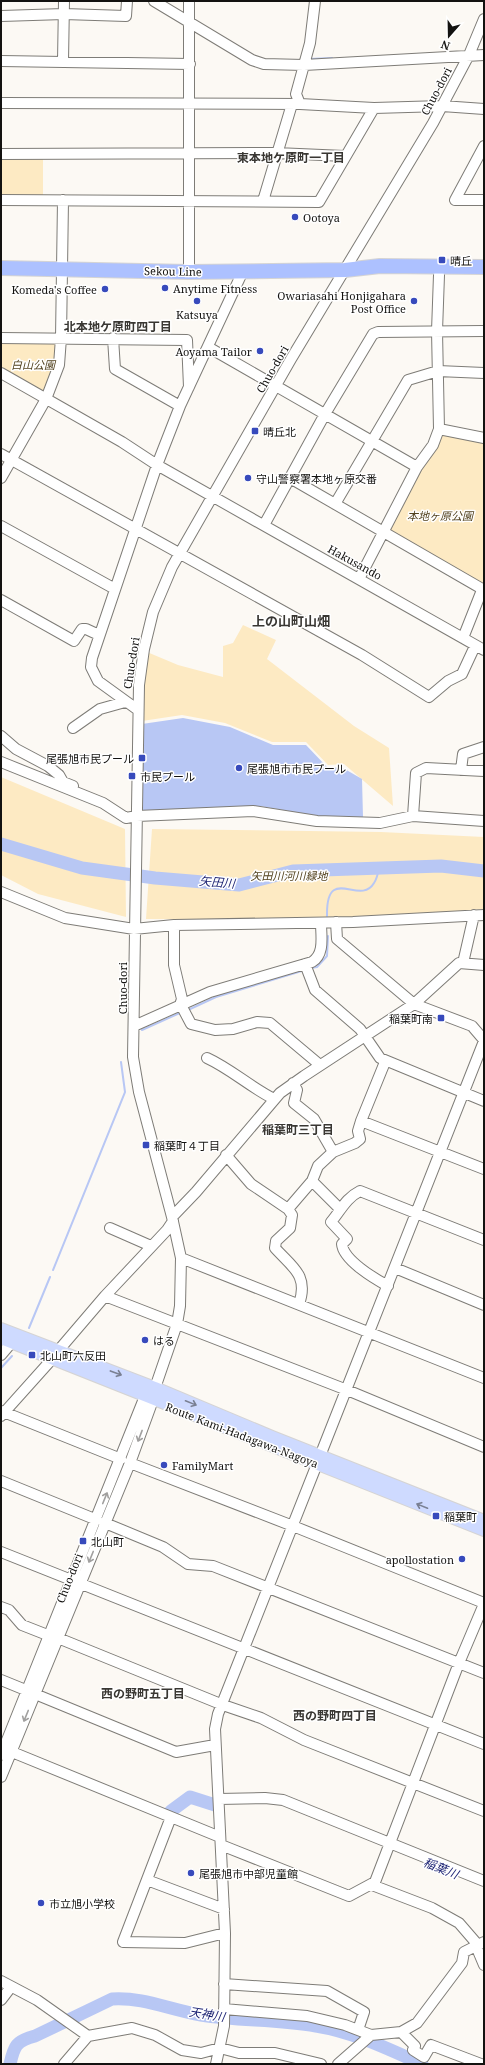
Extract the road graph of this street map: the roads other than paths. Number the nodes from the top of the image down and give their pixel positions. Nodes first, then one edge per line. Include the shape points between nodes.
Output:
1 (64, 1) edge
2 (127, 1) edge
3 (154, 1) edge
4 (189, 1) edge
5 (315, 1) edge
6 (64, 14) junction
7 (1, 16) edge
8 (484, 19) edge
9 (190, 22) junction
10 (469, 55) junction
11 (484, 55) edge
12 (1, 61) edge
13 (63, 61) junction
14 (190, 64) junction
15 (304, 65) junction
16 (190, 102) junction
17 (1, 103) edge
18 (296, 104) junction
19 (442, 106) junction
20 (374, 108) junction
21 (484, 109) edge
22 (484, 146) edge
23 (276, 153) junction
24 (1, 154) edge
25 (190, 154) junction
26 (345, 156) junction
27 (480, 160) edge
28 (1, 200) edge
29 (62, 200) junction
30 (484, 200) edge
31 (189, 201) junction
32 (263, 201) junction
33 (484, 267) edge
34 (1, 268) edge
35 (62, 269) junction
36 (345, 270) junction
37 (243, 271) junction
38 (189, 272) junction
39 (439, 275) junction
40 (484, 275) edge
41 (437, 331) junction
42 (484, 331) edge
43 (1, 338) edge
44 (61, 338) junction
45 (113, 338) junction
46 (208, 347) junction
47 (438, 371) junction
48 (1, 373) edge
49 (484, 373) edge
50 (276, 386) junction
51 (189, 389) junction
52 (46, 399) junction
53 (180, 406) junction
54 (325, 414) junction
55 (439, 429) junction
56 (484, 438) edge
57 (373, 440) junction
58 (1, 454) edge
59 (11, 460) junction
60 (157, 465) junction
61 (417, 467) junction
62 (1, 478) edge
63 (290, 478) junction
64 (213, 496) junction
65 (335, 504) junction
66 (264, 525) junction
67 (1, 526) edge
68 (135, 528) junction
69 (383, 532) junction
70 (180, 553) junction
71 (359, 579) junction
72 (115, 589) junction
73 (483, 590) edge
74 (1, 600) edge
75 (99, 635) junction
76 (463, 638) junction
77 (480, 648) edge
78 (125, 702) junction
79 (138, 710) junction
80 (73, 728) dead end
81 (1, 736) edge
82 (484, 747) edge
83 (1, 762) edge
84 (461, 770) junction
85 (484, 771) edge
86 (91, 797) junction
87 (137, 816) junction
88 (413, 816) junction
89 (484, 821) edge
90 (1, 892) edge
91 (479, 915) edge
92 (336, 922) junction
93 (320, 923) junction
94 (174, 925) junction
95 (134, 926) junction
96 (463, 964) junction
97 (484, 965) edge
98 (307, 968) junction
99 (414, 1004) junction
100 (182, 1008) junction
101 (134, 1026) junction
102 (364, 1035) junction
103 (484, 1041) edge
104 (207, 1058) dead end
105 (385, 1062) junction
106 (320, 1065) junction
107 (293, 1083) junction
108 (464, 1093) junction
109 (274, 1100) junction
110 (484, 1101) edge
111 (361, 1121) junction
112 (333, 1152) junction
113 (441, 1152) junction
114 (226, 1155) junction
115 (484, 1169) edge
116 (312, 1181) junction
117 (340, 1209) junction
118 (288, 1210) junction
119 (418, 1213) junction
120 (172, 1219) junction
121 (110, 1228) dead end
122 (484, 1240) edge
123 (151, 1246) junction
124 (180, 1258) junction
125 (396, 1268) junction
126 (388, 1286) junction
127 (105, 1296) junction
128 (299, 1304) junction
129 (484, 1305) edge
130 (177, 1324) junction
131 (1, 1329) edge
132 (369, 1332) junction
133 (6, 1340) edge
134 (55, 1354) junction
135 (1, 1356) edge
136 (484, 1378) edge
137 (347, 1390) junction
138 (151, 1395) junction
139 (2, 1413) edge
140 (484, 1447) edge
141 (319, 1460) junction
142 (125, 1461) junction
143 (1, 1481) edge
144 (101, 1521) junction
145 (484, 1521) edge
146 (293, 1526) junction
147 (484, 1530) edge
148 (1, 1552) edge
149 (76, 1581) junction
150 (268, 1588) junction
151 (484, 1604) edge
152 (1, 1607) edge
153 (54, 1637) junction
154 (244, 1649) junction
155 (459, 1663) junction
156 (484, 1673) edge
157 (1, 1680) edge
158 (32, 1693) junction
159 (223, 1705) junction
160 (435, 1725) junction
161 (484, 1744) edge
162 (215, 1745) junction
163 (4, 1751) edge
164 (1, 1776) edge
165 (414, 1784) junction
166 (219, 1799) junction
167 (484, 1811) edge
168 (171, 1817) junction
169 (220, 1841) junction
170 (390, 1843) junction
171 (147, 1880) junction
172 (484, 1881) edge
173 (372, 1885) junction
174 (224, 1909) junction
175 (225, 1932) junction
176 (479, 1944) edge
177 (484, 1965) edge
178 (1, 1981) edge
179 (224, 1984) junction
180 (11, 1987) junction
181 (1, 2000) edge
182 (224, 2010) junction
183 (358, 2030) junction
184 (401, 2032) junction
185 (88, 2036) junction
186 (371, 2036) junction
187 (220, 2048) junction
188 (64, 2064) edge
189 (216, 2064) edge
190 (321, 2064) edge
191 (338, 2064) edge
192 (481, 2064) edge

1 - 6 street
2 - 6 street via 126,16
3 - 9 street
4 - 9 street
5 - 15 street via 310,43
6 - 7 street
6 - 13 street
8 - 10 street, Chuo-dori
9 - 14 street
9 - 15 street via 258,62
10 - 11 street
10 - 15 street
10 - 19 street, Chuo-dori
12 - 13 street
13 - 14 street
14 - 16 street
15 - 18 street via 296,94
16 - 17 street
16 - 18 street
16 - 25 street
18 - 20 street
18 - 23 street
19 - 20 street
19 - 21 street
19 - 36 street, Chuo-dori
20 - 26 street
22 - 27 street
23 - 25 street
23 - 26 street
23 - 32 street
24 - 25 street
25 - 31 street
26 - 32 street via 319,202
27 - 30 street via 455,200
28 - 29 street
29 - 31 street
29 - 35 street
31 - 32 street
31 - 38 street
33 - 36 highway, Sekou Line via 380,266
34 - 35 highway, Sekou Line
35 - 38 highway, Sekou Line
35 - 44 street
36 - 37 highway, Sekou Line
36 - 39 highway, Sekou Line via 376,276
36 - 50 street, Chuo-dori
37 - 38 highway, Sekou Line
37 - 46 street
39 - 40 highway, Sekou Line
39 - 41 street
41 - 42 street
41 - 47 street
41 - 54 street via 373,334
43 - 44 street
44 - 45 street
44 - 52 street via 58,365
45 - 51 street via 187,340
45 - 53 street via 115,369
46 - 50 street
46 - 51 street
47 - 49 street
47 - 55 street
47 - 57 street via 408,380
48 - 52 street, Hakusando
50 - 54 street
50 - 64 street, Chuo-dori
51 - 53 street
52 - 59 street
52 - 60 street, Hakusando
53 - 60 street
54 - 57 street
54 - 63 street
55 - 56 street
55 - 61 street via 433,444
57 - 61 street
57 - 65 street
58 - 59 street
59 - 62 street
59 - 68 street
60 - 64 street, Hakusando
60 - 68 street
61 - 69 street
63 - 65 street
63 - 66 street
64 - 66 street, Hakusando
64 - 70 street, Chuo-dori
65 - 69 street
66 - 71 street, Hakusando
67 - 72 street
68 - 70 street
68 - 72 street
69 - 71 street
69 - 73 street
70 - 77 street via 362,655 429,697 448,681 462,674
70 - 79 street, Chuo-dori via 164,582 153,612 139,685
71 - 76 street, Hakusando
72 - 75 street
73 - 76 street
74 - 75 street via 74,641 82,629
75 - 78 street via 92,658 91,667 94,675 105,688
76 - 77 street, Hakusando
78 - 79 street
78 - 80 street via 100,708
79 - 87 street, Chuo-dori
81 - 86 street via 16,749 59,774 64,782 87,792
82 - 84 street via 463,754
83 - 86 street
84 - 85 street
84 - 88 street via 426,768 416,773
86 - 87 street via 126,818
87 - 88 street via 253,811 317,821 380,823
87 - 95 street, Chuo-dori
88 - 89 street
90 - 95 street via 65,918
91 - 92 street
91 - 96 street
92 - 93 street
92 - 99 street via 337,939
93 - 94 street
93 - 98 street via 321,950 319,956
94 - 95 street
94 - 100 street via 173,954
95 - 101 street, Chuo-dori
96 - 97 street
96 - 99 street via 459,963
98 - 100 street via 210,992
98 - 102 street via 315,990
99 - 102 street
99 - 103 street via 472,1026
100 - 101 street
100 - 106 street via 191,1024 216,1030 234,1029 257,1022 270,1023
101 - 120 street, Chuo-dori via 133,1057 139,1092
102 - 105 street
102 - 106 street
103 - 108 street
104 - 109 street
105 - 108 street
105 - 111 street
106 - 107 street
107 - 109 street
107 - 112 street via 296,1090 294,1103 314,1119
108 - 110 street
108 - 113 street
109 - 114 street
111 - 112 street via 358,1130 360,1139 355,1144
111 - 113 street
112 - 116 street via 318,1166
113 - 115 street
113 - 119 street
114 - 118 street via 251,1184
114 - 120 street
116 - 117 street
116 - 118 street
117 - 119 street via 360,1191
117 - 126 street via 331,1222 347,1239 342,1248 357,1265
118 - 128 street via 292,1215 291,1224 276,1241 275,1248 301,1277 303,1287
119 - 122 street
119 - 125 street
120 - 123 street via 167,1230
120 - 124 street, Chuo-dori
121 - 123 street
123 - 127 street
124 - 128 street
124 - 130 street, Chuo-dori via 180,1306
125 - 126 street
125 - 129 street
126 - 132 street
127 - 130 street
127 - 134 street
128 - 132 street
130 - 137 street
130 - 138 street, Chuo-dori
131 - 134 main road, Route Kami-Hadagawa-Nagoya
132 - 136 street
132 - 137 street
133 - 134 main road, Route Kami-Hadagawa-Nagoya
133 - 135 street
134 - 138 main road, Route Kami-Hadagawa-Nagoya
134 - 139 street
137 - 140 street
137 - 141 street
138 - 141 main road, Route Kami-Hadagawa-Nagoya
138 - 142 street, Chuo-dori
139 - 142 street
141 - 145 main road, Route Kami-Hadagawa-Nagoya
141 - 146 street
147 -> 141 main road, Route Kami-Hadagawa-Nagoya
142 - 144 street, Chuo-dori
142 - 146 street
143 - 144 street
144 - 149 street, Chuo-dori
144 - 150 street via 163,1547 188,1564 213,1566
146 - 150 street
146 - 151 street
148 - 149 street
149 - 153 street, Chuo-dori
149 - 154 street
150 - 154 street
150 - 155 street
151 - 155 street
152 - 153 street via 9,1610 22,1625
153 - 158 street, Chuo-dori
153 - 159 street
154 - 159 street
154 - 160 street
155 - 156 street
155 - 160 street
157 - 158 street
158 - 162 street via 176,1752
158 - 163 street, Chuo-dori
159 - 162 street via 218,1714
159 - 165 street via 261,1718 304,1740
160 - 161 street
160 - 165 street
162 - 166 street
163 - 164 street, Chuo-dori
163 - 168 street
165 - 167 street
165 - 170 street
166 - 169 street
166 - 170 street via 283,1800
168 - 169 street
168 - 171 street
169 - 173 street via 349,1896
169 - 174 street
170 - 172 street
170 - 173 street
171 - 174 street
171 - 175 street via 123,1942 185,1943
173 - 176 street via 432,1908 459,1923
174 - 175 street
175 - 179 street
176 - 177 street
176 - 184 street via 464,1952 462,1963 417,2023
178 - 180 street
179 - 182 street
179 - 183 street via 327,1991 364,2012
180 - 181 street
180 - 185 street via 37,2000
182 - 183 street via 307,2016
182 - 187 street
183 - 186 street
184 - 186 street
184 - 192 street via 415,2046 412,2050 424,2057 431,2045
185 - 187 street via 132,2028 182,2050 201,2053
185 - 188 street
186 - 191 street
187 - 189 street
187 - 190 street via 239,2053 275,2053

